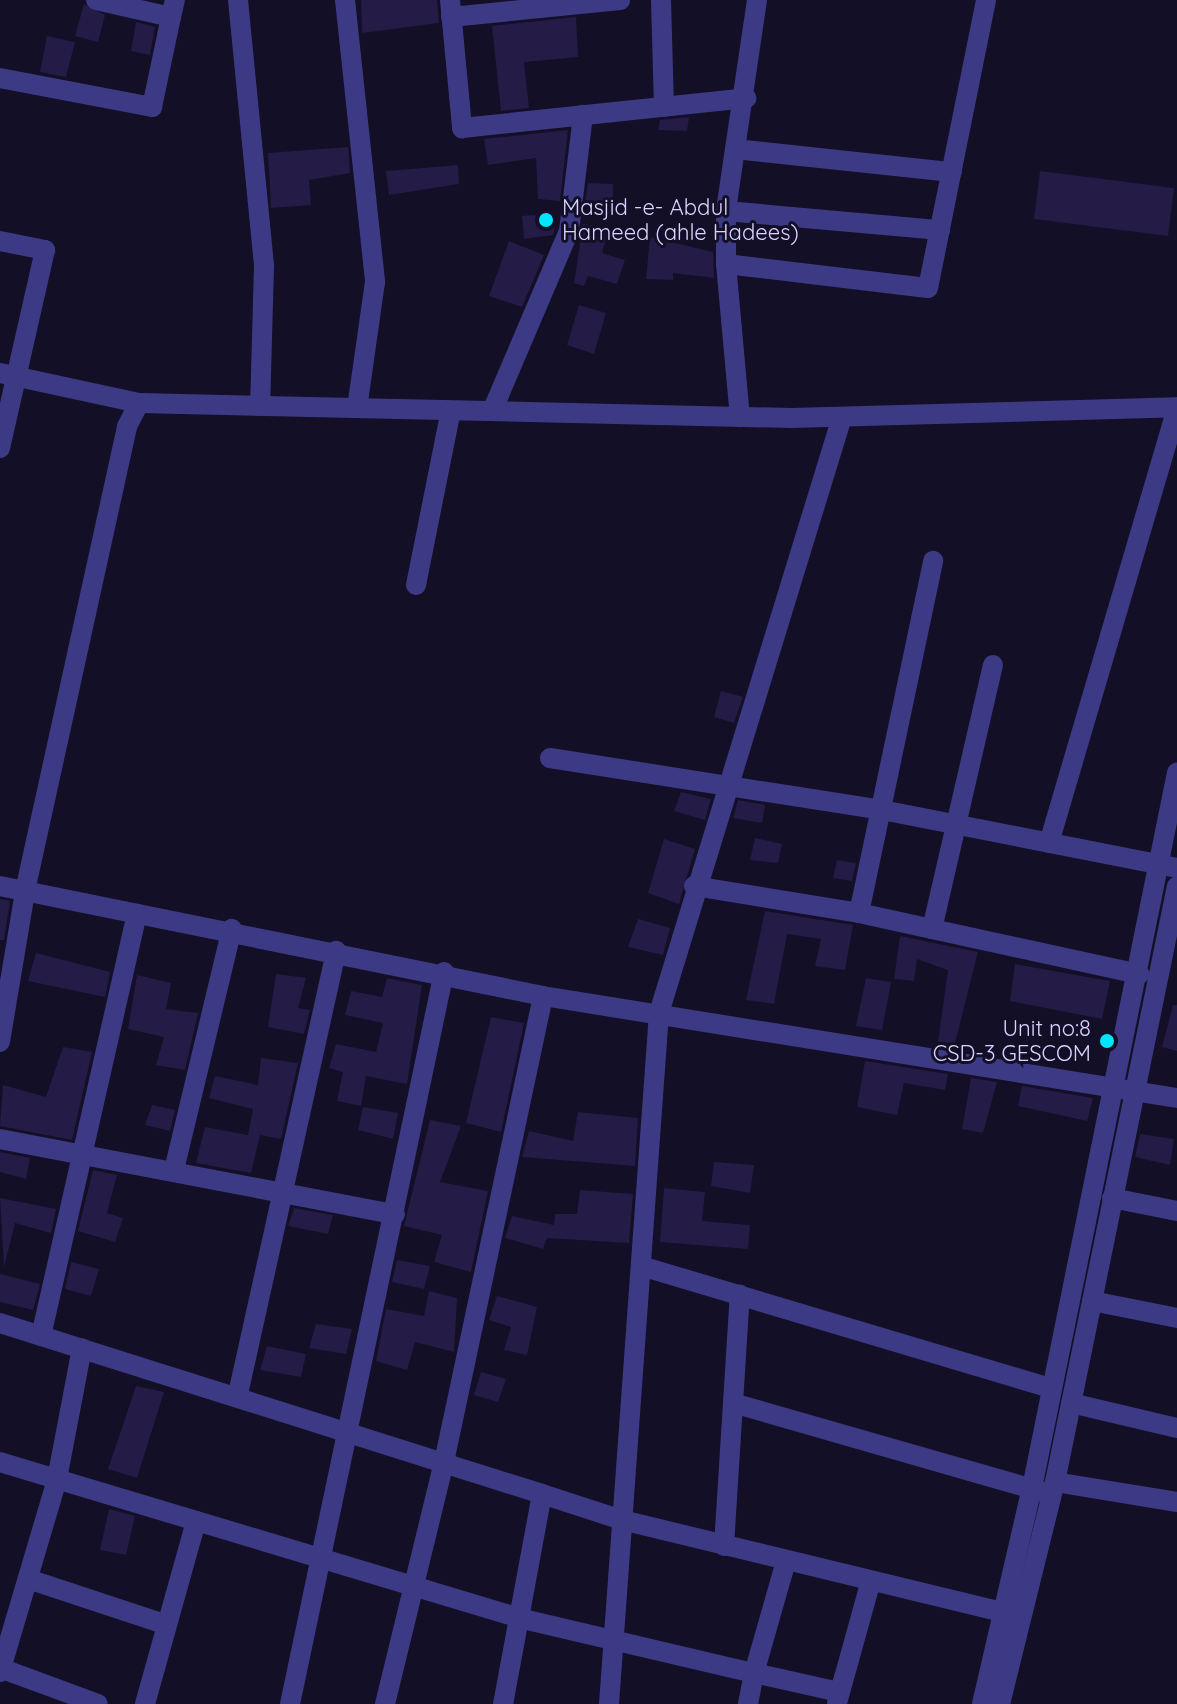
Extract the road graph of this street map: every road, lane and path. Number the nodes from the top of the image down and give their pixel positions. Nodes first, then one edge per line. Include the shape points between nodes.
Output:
1 (96, 0) edge
2 (238, 0) edge
3 (345, 0) edge
4 (620, 0) edge
5 (661, 0) edge
6 (757, 0) edge
7 (986, 0) edge
8 (558, 3) edge
9 (173, 8) edge
10 (450, 8) edge
11 (0, 78) edge
12 (746, 98) junction
13 (664, 107) junction
14 (583, 115) junction
15 (735, 149) junction
16 (952, 172) junction
17 (726, 211) junction
18 (940, 230) junction
19 (0, 241) edge
20 (726, 264) junction
21 (9, 375) edge
22 (139, 403) junction
23 (260, 406) junction
24 (1177, 407) edge
25 (357, 408) junction
26 (493, 409) junction
27 (451, 410) junction
28 (740, 417) junction
29 (842, 417) junction
30 (0, 448) edge
31 (933, 561) dead end
32 (416, 585) dead end
33 (993, 665) dead end
34 (550, 758) dead end
35 (1177, 773) edge
36 (729, 785) junction
37 (877, 809) junction
38 (954, 824) junction
39 (1049, 843) junction
40 (1169, 867) edge
41 (0, 886) edge
42 (694, 886) junction
43 (1177, 886) edge
44 (25, 892) junction
45 (859, 913) junction
46 (137, 914) junction
47 (232, 929) junction
48 (932, 929) junction
49 (336, 951) junction
50 (444, 972) junction
51 (1139, 974) junction
52 (543, 996) junction
53 (659, 1013) junction
54 (0, 1042) edge
55 (1113, 1087) junction
56 (1135, 1091) junction
57 (1177, 1098) edge
58 (0, 1139) edge
59 (82, 1154) junction
60 (174, 1170) junction
61 (279, 1188) junction
62 (1112, 1198) junction
63 (1177, 1211) edge
64 (395, 1214) junction
65 (641, 1266) junction
66 (740, 1295) junction
67 (1092, 1301) junction
68 (1177, 1318) edge
69 (0, 1323) edge
70 (41, 1336) junction
71 (82, 1348) junction
72 (1050, 1388) junction
73 (238, 1394) junction
74 (733, 1403) junction
75 (1071, 1403) junction
76 (1177, 1428) edge
77 (349, 1432) junction
78 (0, 1462) edge
79 (444, 1462) junction
80 (57, 1479) junction
81 (1046, 1488) junction
82 (542, 1494) junction
83 (1177, 1502) edge
84 (622, 1520) junction
85 (196, 1521) junction
86 (724, 1546) junction
87 (323, 1561) junction
88 (786, 1561) junction
89 (28, 1579) junction
90 (870, 1584) junction
91 (412, 1587) junction
92 (1002, 1612) junction
93 (523, 1619) junction
94 (167, 1625) junction
95 (613, 1640) junction
96 (0, 1669) edge
97 (754, 1673) junction
98 (838, 1698) edge
99 (98, 1704) edge
100 (145, 1704) edge
101 (290, 1704) edge
102 (385, 1704) edge
103 (503, 1704) edge
104 (609, 1704) edge
105 (748, 1704) edge
106 (982, 1704) edge
107 (1000, 1704) edge

1 - 9 street
2 - 23 street via 264,266
3 - 25 street via 375,282
4 - 8 street
5 - 13 street
6 - 12 street
7 - 16 street
8 - 10 street
9 - 11 street via 152,107
10 - 14 street via 462,128
12 - 13 street
12 - 15 street
13 - 14 street
14 - 26 street via 569,231
15 - 16 street
15 - 17 street
16 - 18 street
17 - 18 street
17 - 20 street
18 - 20 street via 928,288
19 - 21 street via 45,250
20 - 28 street
21 - 22 street
21 - 30 street
22 - 23 street
22 - 44 street via 127,427
23 - 25 street
24 - 29 street
24 - 39 street
25 - 27 street
26 - 27 street
26 - 28 street
27 - 32 street
28 - 29 street
29 - 36 street
31 - 37 street
33 - 38 street
34 - 36 street
35 - 40 street
36 - 37 street
36 - 42 street
37 - 38 street
37 - 45 street
38 - 39 street
38 - 48 street
39 - 40 street
40 - 51 street
41 - 44 street
42 - 45 street
42 - 53 street
43 - 56 street
44 - 46 street
44 - 54 street
45 - 48 street
46 - 47 street
46 - 59 street
47 - 49 street
47 - 60 street
48 - 51 street
49 - 50 street
49 - 61 street
50 - 52 street
50 - 64 street
51 - 55 street
52 - 53 street
52 - 79 street
53 - 55 street
53 - 65 street
55 - 56 street
55 - 72 street
56 - 57 street
56 - 62 street
58 - 59 street
59 - 60 street
59 - 70 street
60 - 61 street
61 - 64 street
61 - 73 street
62 - 63 street
62 - 67 street
64 - 77 street
65 - 66 street
65 - 84 street
66 - 72 street
66 - 74 street
67 - 68 street
67 - 75 street
69 - 70 street
70 - 71 street
71 - 73 street
71 - 80 street
72 - 81 street
73 - 77 street
74 - 81 street
74 - 86 street
75 - 76 street
75 - 81 street
77 - 79 street
77 - 87 street
78 - 80 street
79 - 82 street
79 - 91 street
80 - 85 street
80 - 89 street
81 - 83 street
81 - 92 street
81 - 107 street
82 - 84 street
82 - 93 street
84 - 86 street
84 - 95 street
85 - 87 street
85 - 94 street
86 - 88 street
87 - 91 street
87 - 101 street
88 - 90 street
88 - 97 street
89 - 94 street
89 - 96 street
90 - 92 street
90 - 98 street
91 - 93 street
91 - 102 street
92 - 106 street
93 - 95 street
93 - 103 street
94 - 100 street
95 - 97 street
95 - 104 street
96 - 99 street
97 - 98 street
97 - 105 street

